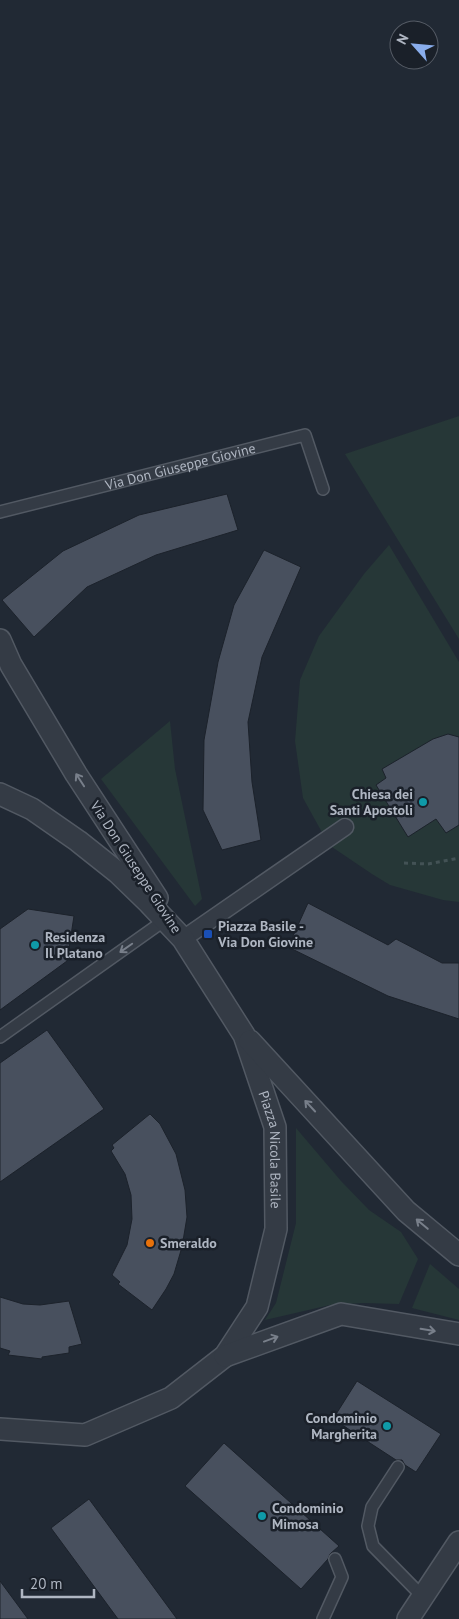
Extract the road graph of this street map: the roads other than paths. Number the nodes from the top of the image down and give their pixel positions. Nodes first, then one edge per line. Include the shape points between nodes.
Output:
1 (323, 489) dead end
2 (0, 512) edge
3 (0, 640) edge
4 (0, 794) edge
5 (345, 827) dead end
6 (165, 920) junction
7 (183, 938) junction
8 (244, 1035) junction
9 (0, 1037) edge
10 (459, 1255) edge
11 (459, 1334) edge
12 (225, 1356) junction
13 (0, 1429) edge
14 (398, 1467) dead end
15 (459, 1542) edge
16 (335, 1559) dead end
17 (423, 1597) junction
18 (323, 1619) edge
19 (408, 1619) edge

1 - 2 lane, Via Don Giuseppe Giovine via 305,435
7 -> 3 street, Via Don Giuseppe Giovine via 76,774 11,665
4 - 6 street, Piazza Nicola Basile via 32,809 97,854
5 - 7 street
6 - 7 street, Piazza Nicola Basile
6 -> 9 lane
7 - 8 street, Piazza Nicola Basile
10 -> 8 street via 406,1211
8 - 12 street, Piazza Nicola Basile via 275,1127 276,1229 257,1307
12 -> 11 street via 341,1314
12 - 13 street, Piazza Nicola Basile via 170,1398 85,1435
14 - 17 lane via 372,1507 368,1526 373,1546
15 - 17 street
16 - 18 lane via 342,1577
17 - 19 street

